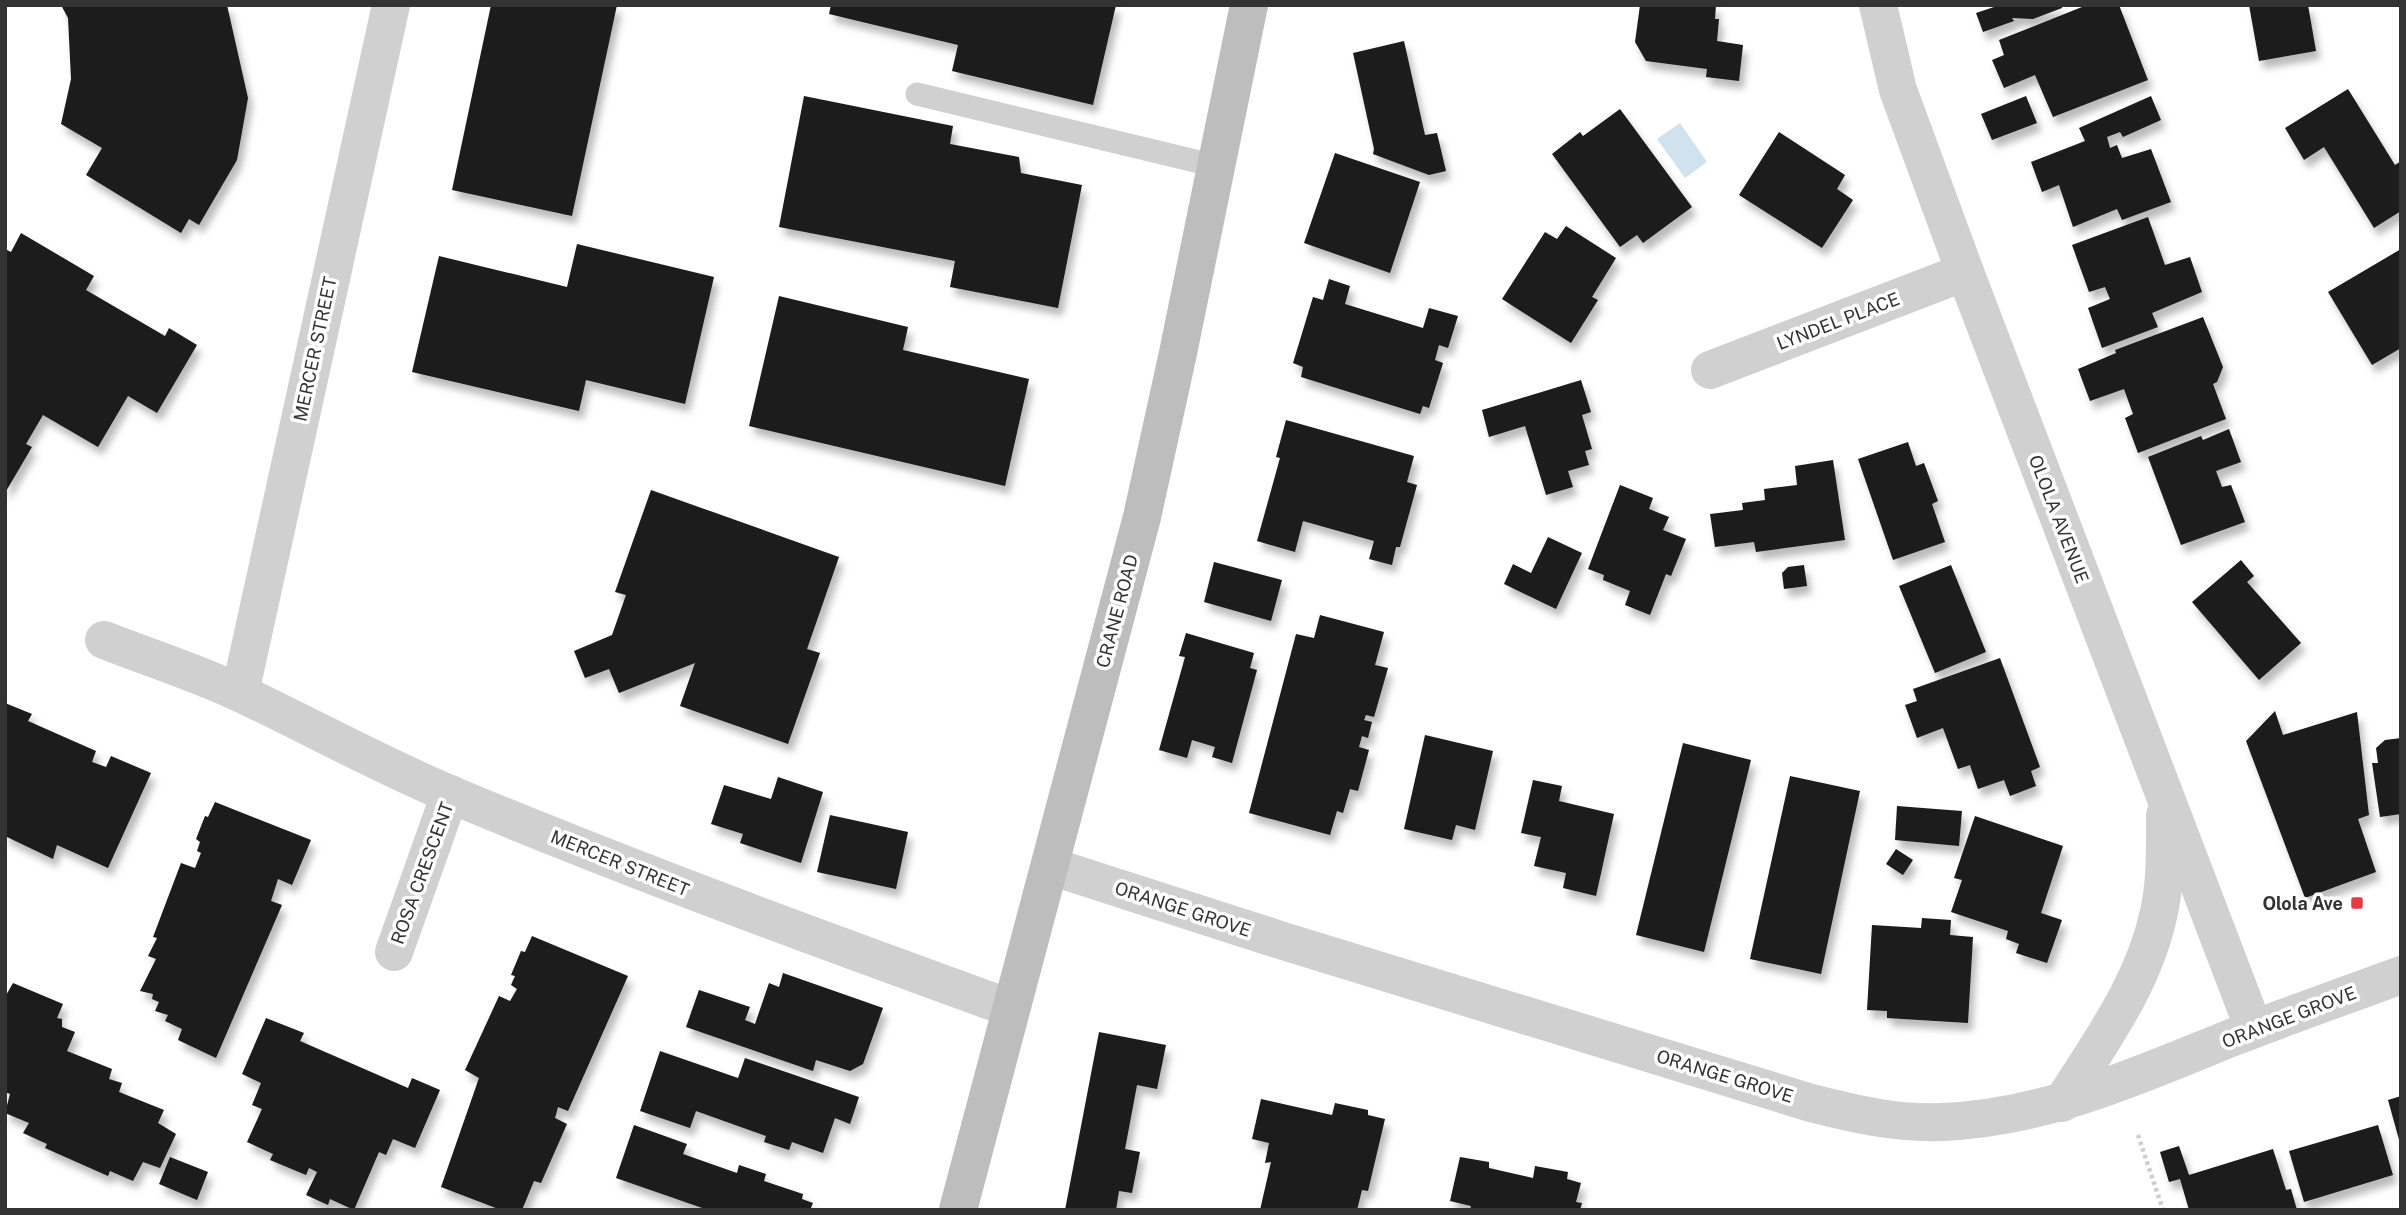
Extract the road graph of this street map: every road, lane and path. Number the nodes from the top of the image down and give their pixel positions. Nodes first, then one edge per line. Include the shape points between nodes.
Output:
1 (391, 5) edge
2 (1249, 5) edge
3 (1878, 5) edge
4 (917, 94) dead end
5 (1216, 166) junction
6 (1965, 272) junction
7 (1710, 370) dead end
8 (104, 640) dead end
9 (240, 693) junction
10 (450, 794) junction
11 (2165, 796) junction
12 (1050, 866) junction
13 (394, 952) dead end
14 (2401, 975) edge
15 (1010, 1008) junction
16 (2254, 1029) junction
17 (2063, 1103) junction
18 (2138, 1135) dead end
19 (958, 1210) edge
20 (2163, 1210) edge

1 - 9 street, MERCER STREET
2 - 5 street, CRANE ROAD
3 - 6 street, OLOLA AVENUE via 1898,90
4 - 5 lane
5 - 12 street, CRANE ROAD via 1142,517
6 - 7 street, LYNDEL PLACE
6 - 11 street, OLOLA AVENUE
8 - 9 street, MERCER STREET
9 - 10 street, MERCER STREET
10 - 13 street, ROSA CRESCENT
10 - 15 street, MERCER STREET via 712,899
11 - 16 street, OLOLA AVENUE
11 - 17 street via 2160,911 2141,969 2124,1008
12 - 15 street, CRANE ROAD
12 - 17 street, ORANGE GROVE via 1306,948 1877,1119 2004,1117
14 - 16 street, ORANGE GROVE
15 - 19 street, CRANE ROAD
16 - 17 street, ORANGE GROVE
18 - 20 path

